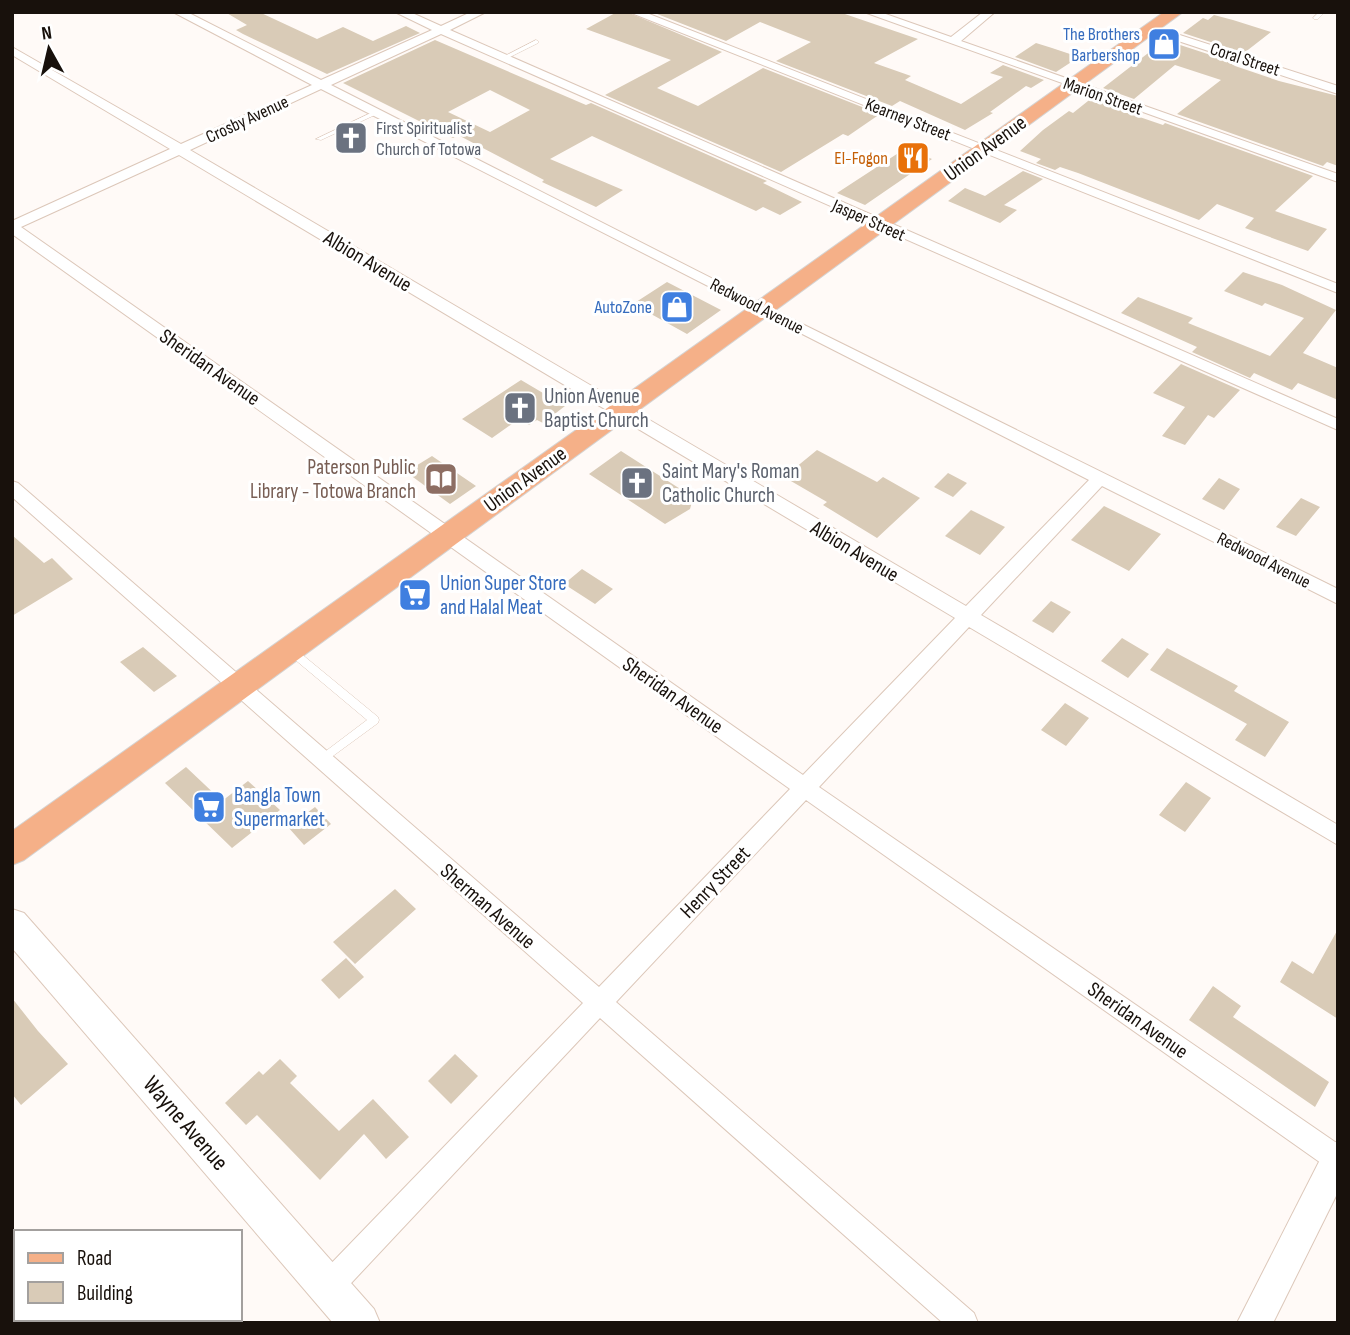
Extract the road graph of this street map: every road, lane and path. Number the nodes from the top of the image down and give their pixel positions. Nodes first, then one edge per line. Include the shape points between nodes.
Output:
1 (179, 12) edge
2 (400, 12) edge
3 (481, 12) edge
4 (634, 12) edge
5 (869, 12) edge
6 (990, 12) edge
7 (1175, 12) edge
8 (1322, 12) edge
9 (1316, 18) dead end
10 (1152, 29) junction
11 (442, 30) junction
12 (537, 42) dead end
13 (952, 42) junction
14 (12, 50) edge
15 (504, 58) junction
16 (321, 85) junction
17 (1073, 85) junction
18 (1338, 90) edge
19 (375, 113) junction
20 (319, 139) dead end
21 (983, 149) junction
22 (180, 150) junction
23 (1338, 178) edge
24 (878, 224) junction
25 (12, 227) edge
26 (1338, 289) edge
27 (761, 309) junction
28 (620, 410) junction
29 (1338, 425) edge
30 (1100, 478) junction
31 (12, 487) edge
32 (447, 535) junction
33 (1338, 597) edge
34 (967, 618) junction
35 (290, 650) junction
36 (238, 687) junction
37 (321, 760) junction
38 (806, 789) junction
39 (1338, 836) edge
40 (12, 850) edge
41 (12, 924) edge
42 (598, 1002) junction
43 (1337, 1158) edge
44 (329, 1286) junction
45 (360, 1323) edge
46 (964, 1323) edge
47 (1254, 1323) edge

1 - 16 street, Redwood Avenue
2 - 11 street, Jasper Street
3 - 11 street, Crosby Avenue
4 - 21 street, Kearney Street
5 - 13 street, Marion Street
6 - 13 street
7 - 10 main road, Union Avenue
8 - 9 lane
10 - 17 main road, Union Avenue
10 - 18 street, Coral Street
11 - 15 street, Jasper Street
11 - 16 street, Crosby Avenue
12 - 15 lane
13 - 17 street, Marion Street
14 - 22 street, Albion Avenue
15 - 24 street, Jasper Street
16 - 19 street, Redwood Avenue
16 - 22 street, Crosby Avenue
17 - 21 main road, Union Avenue
17 - 23 street, Marion Street
19 - 20 lane
19 - 27 street, Redwood Avenue
21 - 24 main road, Union Avenue
21 - 26 street, Kearney Street
22 - 25 street, Crosby Avenue
22 - 28 street, Albion Avenue
24 - 27 main road, Union Avenue
24 - 29 street, Jasper Street
25 - 32 street, Sheridan Avenue
27 - 28 main road, Union Avenue
27 - 30 street, Redwood Avenue
28 - 32 main road, Union Avenue
28 - 34 street, Albion Avenue
30 - 33 street, Redwood Avenue
30 - 34 street, Henry Street
31 - 36 street, Sherman Avenue
32 - 35 main road, Union Avenue
32 - 38 street, Sheridan Avenue
34 - 38 street, Henry Street
34 - 39 street, Albion Avenue
35 - 36 main road, Union Avenue
35 - 37 lane via 374,720
36 - 37 street, Sherman Avenue
36 - 40 main road, Union Avenue
37 - 42 street, Sherman Avenue
38 - 42 street, Henry Street
38 - 43 street, Sheridan Avenue
41 - 44 main road, Wayne Avenue
42 - 44 street, Henry Street
42 - 46 street, Sherman Avenue
43 - 47 street
44 - 45 main road, Wayne Avenue

